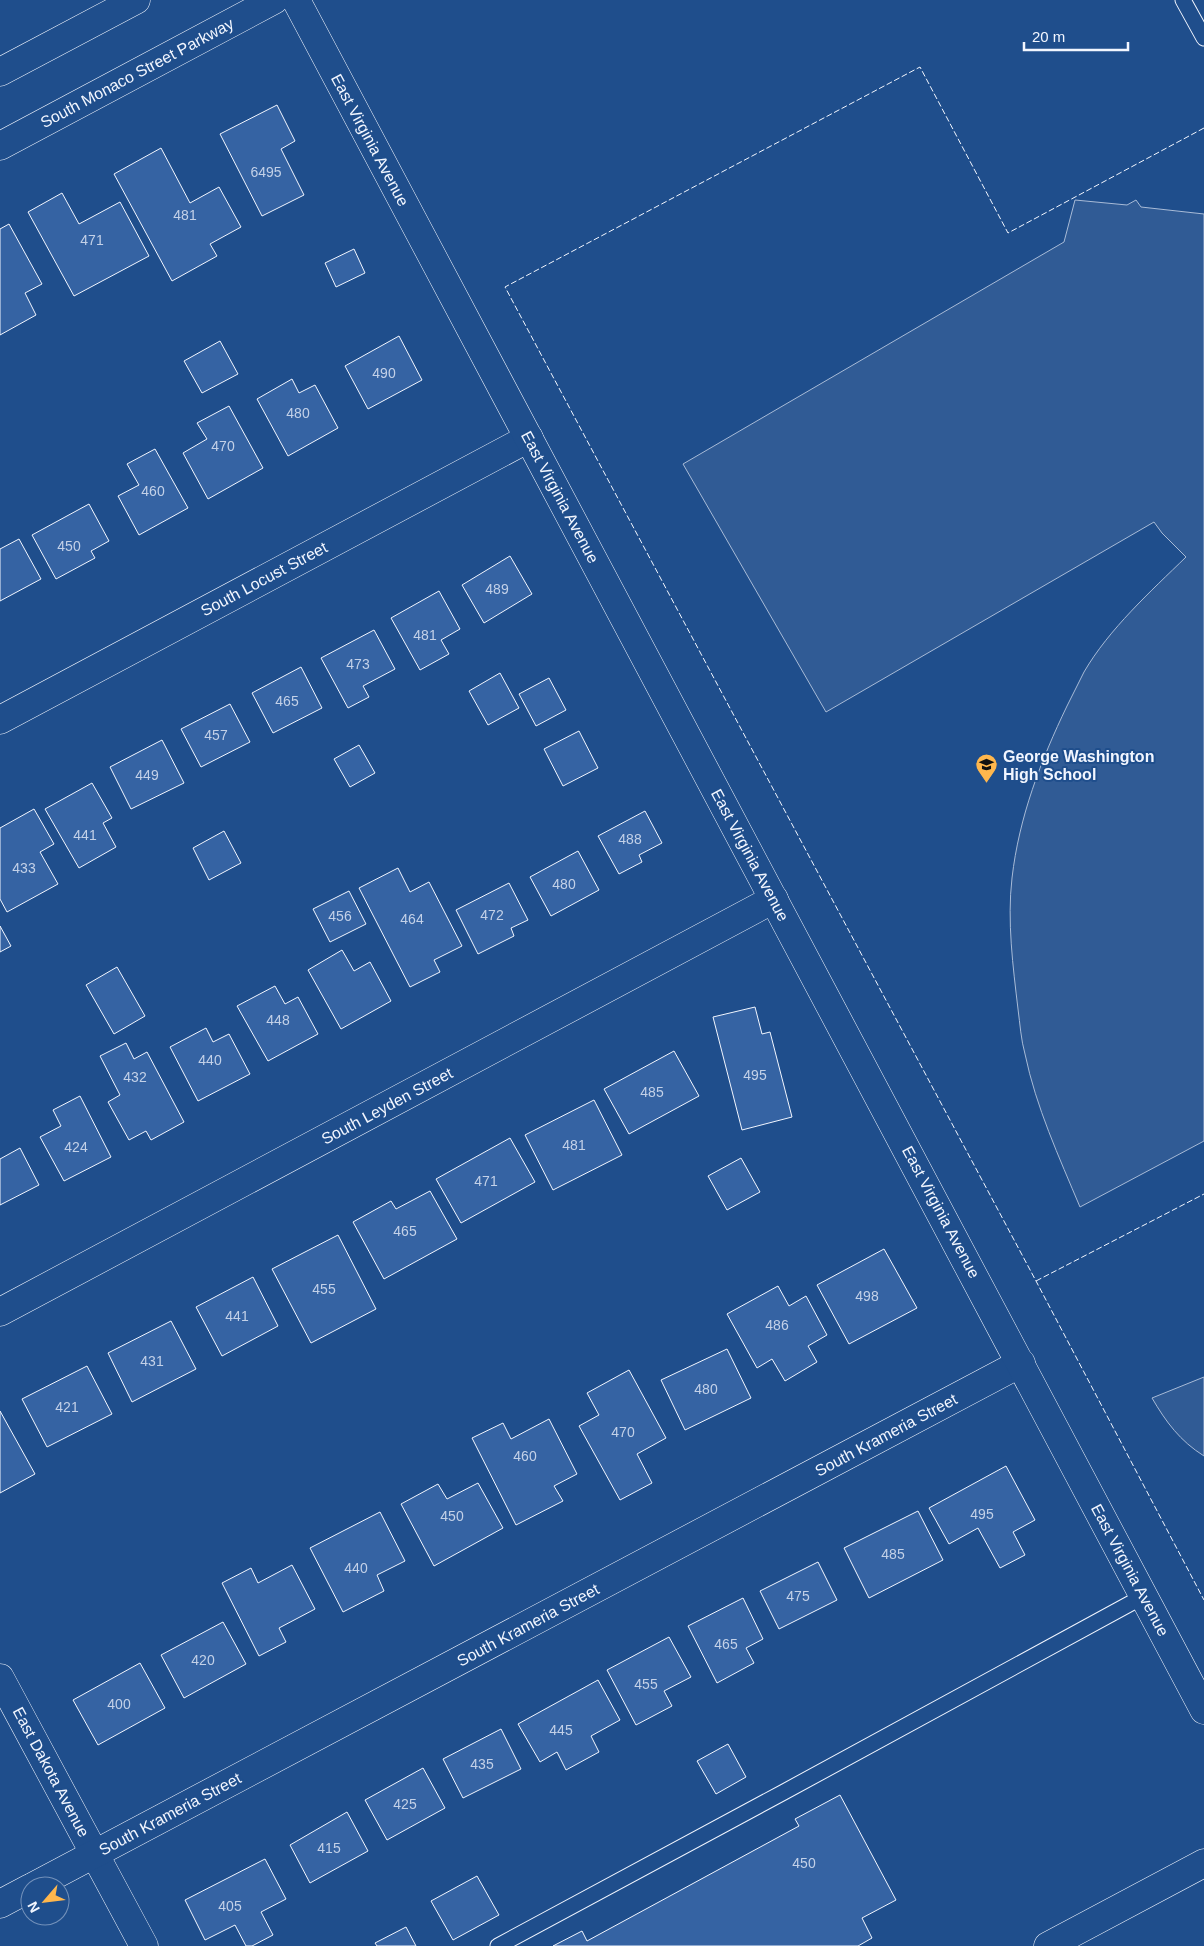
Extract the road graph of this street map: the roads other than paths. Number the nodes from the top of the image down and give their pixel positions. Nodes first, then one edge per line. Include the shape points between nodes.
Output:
1 (136, 0) edge
2 (274, 0) edge
3 (296, 0) edge
4 (1184, 0) edge
5 (1204, 38) edge
6 (0, 72) edge
7 (0, 146) edge
8 (529, 438) junction
9 (0, 720) edge
10 (774, 899) junction
11 (0, 1312) edge
12 (1021, 1363) junction
13 (1144, 1596) junction
14 (0, 1678) edge
15 (1204, 1710) edge
16 (95, 1854) junction
17 (1204, 1863) edge
18 (53, 1876) edge
19 (20, 1893) edge
20 (0, 1904) edge
21 (144, 1946) edge
22 (498, 1946) edge
23 (1048, 1946) edge

1 - 6 street
2 - 7 street, South Monaco Street Parkway
3 - 8 street, East Virginia Avenue
4 - 5 lane
8 - 9 street, South Locust Street
8 - 10 street, East Virginia Avenue
10 - 11 street, South Leyden Street
10 - 12 street, East Virginia Avenue
12 - 13 street, East Virginia Avenue
12 - 16 street, South Krameria Street
13 - 15 street, East Virginia Avenue
13 - 22 lane
14 - 16 street, East Dakota Avenue
16 - 18 street, South Krameria Street
16 - 21 street, East Dakota Avenue
17 - 23 street
19 - 20 street

